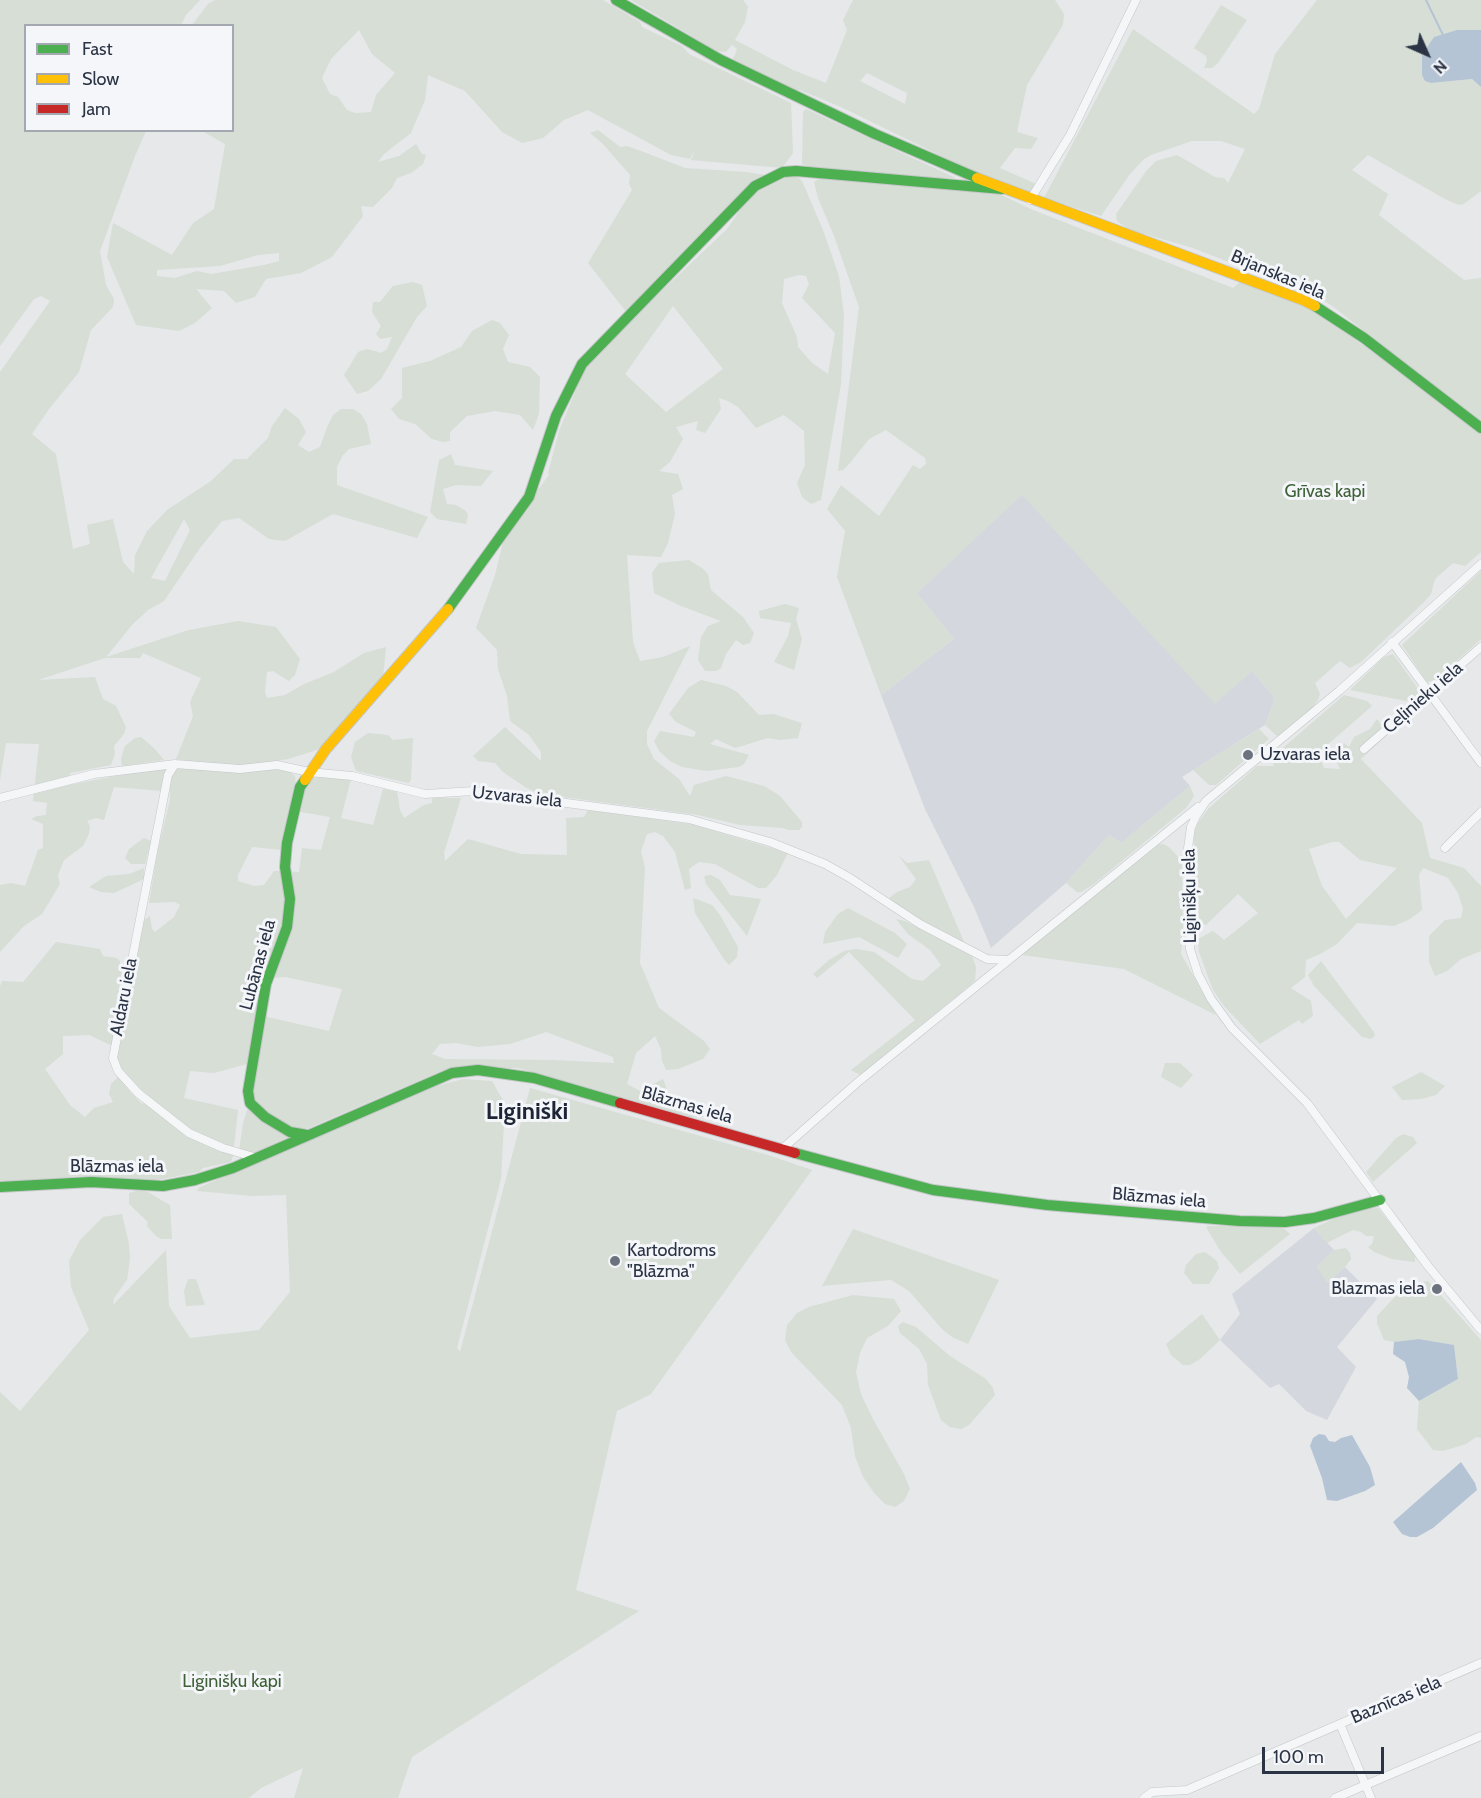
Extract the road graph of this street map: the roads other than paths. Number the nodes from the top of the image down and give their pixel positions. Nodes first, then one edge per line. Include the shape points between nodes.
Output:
1 (616, 0) edge
2 (1136, 0) edge
3 (1002, 189) junction
4 (1033, 201) junction
5 (1481, 428) edge
6 (1481, 564) edge
7 (1392, 642) junction
8 (1481, 647) edge
9 (1429, 694) junction
10 (1364, 748) dead end
11 (1481, 763) edge
12 (175, 764) junction
13 (309, 772) junction
14 (0, 798) edge
15 (1206, 801) junction
16 (1481, 812) edge
17 (1445, 848) dead end
18 (1007, 960) junction
19 (308, 1136) junction
20 (782, 1149) junction
21 (254, 1157) junction
22 (0, 1187) edge
23 (1380, 1200) junction
24 (1481, 1330) edge
25 (1481, 1663) edge
26 (1340, 1724) junction
27 (1481, 1736) edge
28 (1365, 1784) junction
29 (1144, 1798) edge
30 (1335, 1798) edge
31 (1371, 1798) edge

1 - 3 street via 721,60 875,134
2 - 4 street
3 - 4 street, Brjanskas iela
3 - 13 street, Lubānas iela via 796,171 783,172 755,186 582,364 556,416 529,497 443,616
4 - 5 street, Brjanskas iela via 1303,300 1364,338
6 - 7 street, Liginišķu iela
7 - 9 street
7 - 15 street, Liginišķu iela
8 - 9 street, Ceļinieku iela
9 - 10 street, Ceļinieku iela
9 - 11 street
12 - 13 street, Uzvaras iela via 240,769 277,765
12 - 14 street, Uzvaras iela via 94,774
12 - 21 street, Aldaru iela via 168,775 112,1058 138,1093 189,1133
13 - 18 street, Uzvaras iela via 352,776 425,794 504,794 717,826 825,864 920,924 987,959
13 - 19 street, Lubānas iela via 300,787 286,843 290,899 287,927 266,984 248,1091 250,1103 265,1117 290,1132
15 - 18 street
15 - 23 street, Liginišķu iela via 1191,827 1188,848 1190,949 1198,974 1232,1028 1307,1103
16 - 17 street
18 - 20 street
19 - 20 street, Blāzmas iela via 452,1073 478,1070 534,1078
19 - 21 street, Blāzmas iela
20 - 23 street, Blāzmas iela via 933,1190 1047,1205 1285,1222
21 - 22 street, Blāzmas iela via 195,1180 163,1185 91,1182
23 - 24 street, Liginišķu iela
25 - 26 street, Baznīcas iela
26 - 28 street
26 - 29 street, Baznīcas iela via 1187,1790 1152,1792
27 - 28 street
28 - 30 street
28 - 31 street

